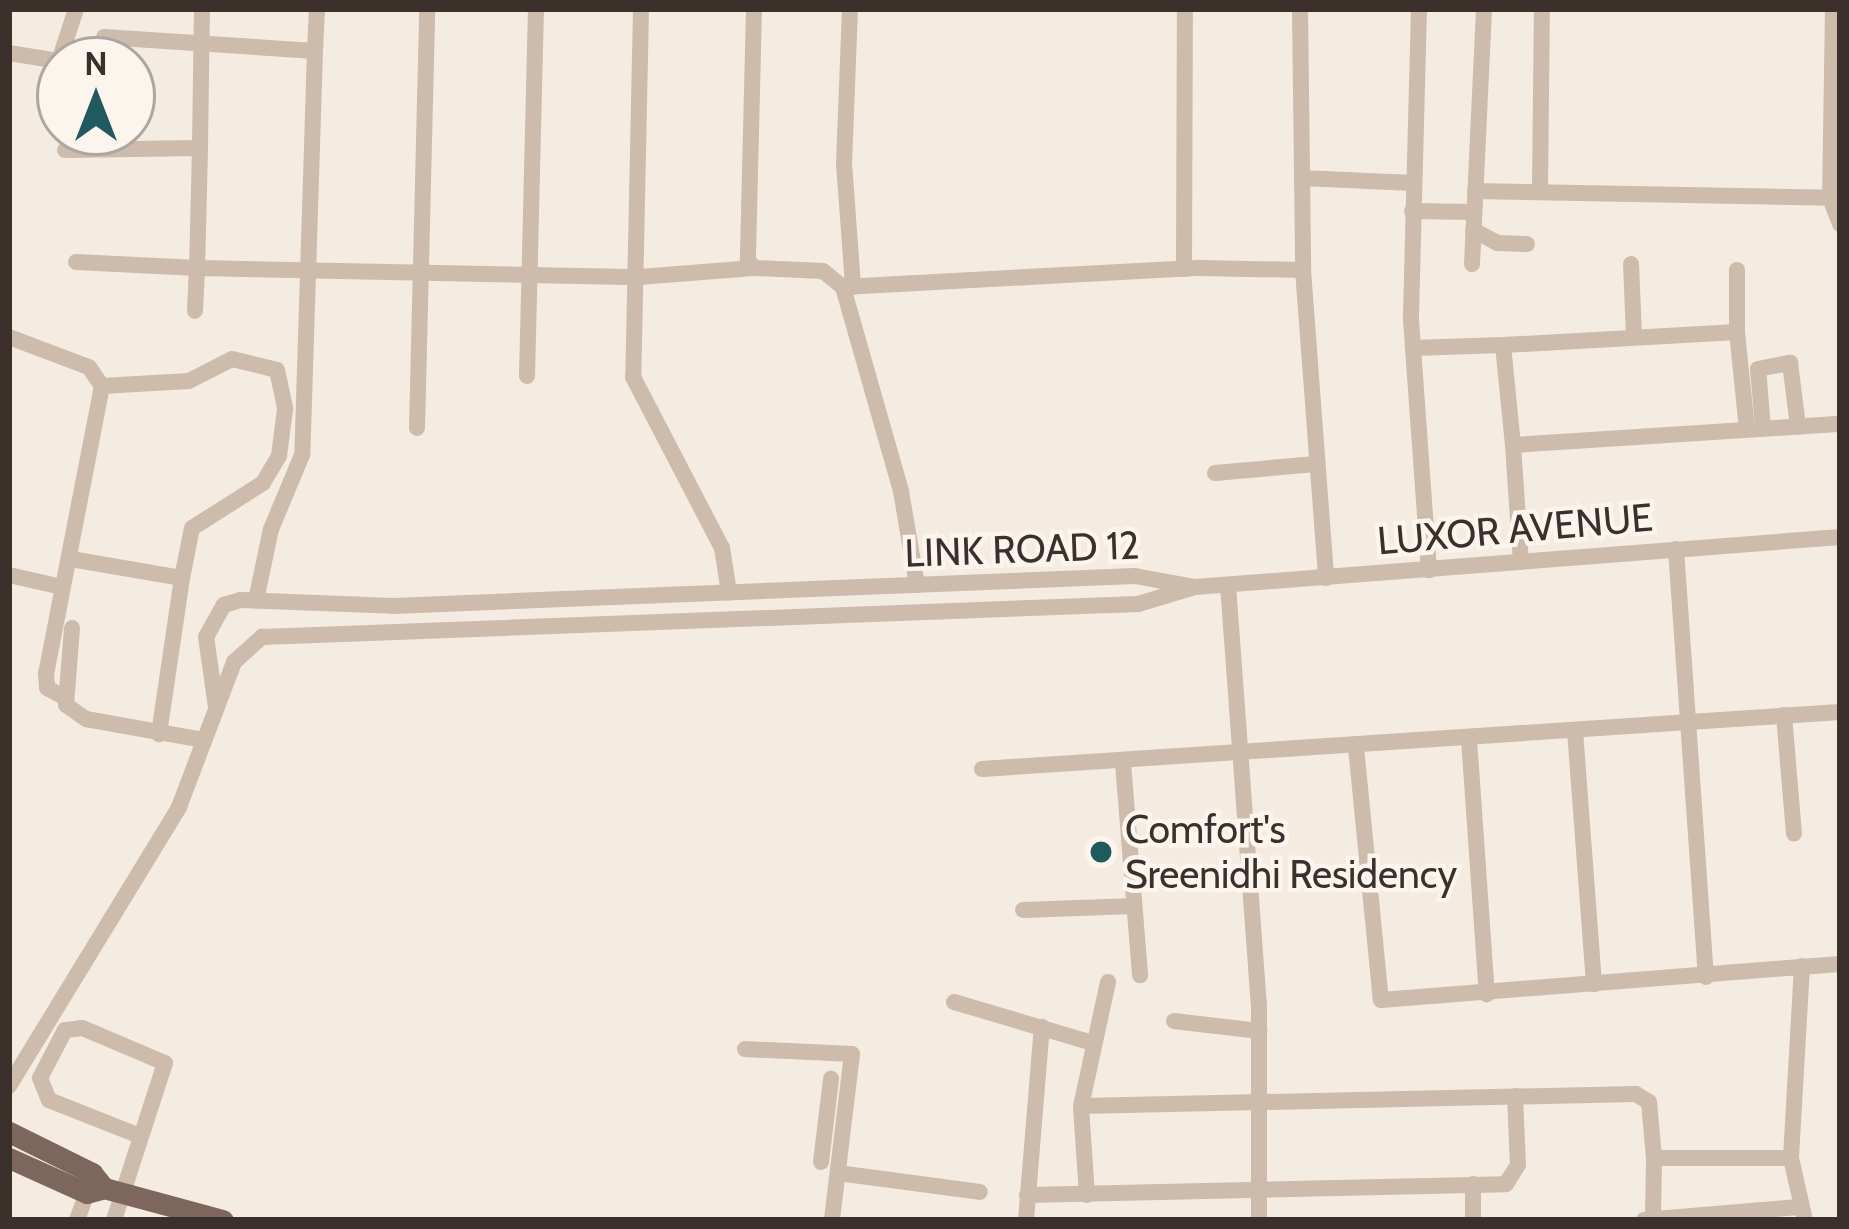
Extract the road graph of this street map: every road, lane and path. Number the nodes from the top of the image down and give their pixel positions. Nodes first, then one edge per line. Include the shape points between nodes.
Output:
1 (76, 9) edge
2 (202, 9) edge
3 (317, 9) edge
4 (427, 9) edge
5 (536, 9) edge
6 (641, 9) edge
7 (754, 9) edge
8 (850, 9) edge
9 (1185, 9) edge
10 (1300, 9) edge
11 (1419, 9) edge
12 (1484, 9) edge
13 (1542, 9) edge
14 (1833, 9) edge
15 (156, 44) edge
16 (203, 49) junction
17 (315, 51) junction
18 (9, 53) edge
19 (200, 148) junction
20 (156, 149) edge
21 (1302, 178) junction
22 (1413, 183) junction
23 (1540, 190) junction
24 (1475, 191) junction
25 (1830, 198) junction
26 (1412, 211) junction
27 (1474, 221) junction
28 (1840, 224) edge
29 (1527, 244) dead end
30 (76, 262) dead end
31 (1472, 264) dead end
32 (1631, 264) dead end
33 (197, 268) junction
34 (420, 268) junction
35 (754, 268) junction
36 (1184, 269) junction
37 (1303, 270) junction
38 (1737, 270) dead end
39 (312, 271) junction
40 (531, 273) junction
41 (639, 278) junction
42 (848, 287) junction
43 (195, 311) dead end
44 (1737, 332) junction
45 (1634, 335) junction
46 (9, 338) edge
47 (1503, 345) junction
48 (1413, 349) junction
49 (527, 376) dead end
50 (102, 386) junction
51 (1797, 422) junction
52 (1840, 424) edge
53 (1757, 426) junction
54 (417, 428) dead end
55 (1513, 445) junction
56 (1316, 464) junction
57 (1215, 473) dead end
58 (267, 476) junction
59 (286, 495) junction
60 (242, 496) junction
61 (275, 520) junction
62 (1840, 537) edge
63 (1676, 549) junction
64 (71, 559) junction
65 (1521, 562) junction
66 (1429, 569) junction
67 (9, 575) edge
68 (182, 578) junction
69 (1326, 578) junction
70 (917, 585) junction
71 (1228, 585) junction
72 (62, 587) junction
73 (1196, 587) junction
74 (728, 592) junction
75 (256, 600) junction
76 (72, 628) dead end
77 (62, 696) junction
78 (216, 708) junction
79 (1840, 712) edge
80 (1784, 715) junction
81 (1690, 722) junction
82 (1575, 731) junction
83 (159, 734) junction
84 (1469, 739) junction
85 (204, 740) junction
86 (1356, 747) junction
87 (1242, 752) junction
88 (1123, 763) junction
89 (982, 770) dead end
90 (1794, 834) dead end
91 (1135, 906) junction
92 (1023, 910) dead end
93 (1840, 964) edge
94 (1802, 966) junction
95 (1140, 975) dead end
96 (1706, 977) junction
97 (1108, 982) dead end
98 (1594, 985) junction
99 (1487, 994) junction
100 (954, 1002) dead end
101 (1174, 1021) dead end
102 (1042, 1027) junction
103 (1258, 1030) junction
104 (1092, 1043) junction
105 (745, 1049) dead end
106 (16, 1058) edge
107 (838, 1080) junction
108 (9, 1086) edge
109 (1515, 1096) junction
110 (1259, 1105) junction
111 (1081, 1106) junction
112 (9, 1132) edge
113 (140, 1136) junction
114 (9, 1158) edge
115 (1654, 1158) junction
116 (1791, 1158) junction
117 (821, 1162) dead end
118 (838, 1173) junction
119 (1473, 1184) junction
120 (1259, 1190) junction
121 (105, 1192) junction
122 (980, 1192) dead end
123 (1027, 1195) junction
124 (1087, 1195) junction
125 (1801, 1214) edge
126 (1648, 1219) edge
127 (77, 1220) edge
128 (114, 1220) edge
129 (223, 1220) edge
130 (832, 1220) edge
131 (1026, 1220) edge
132 (1259, 1220) edge
133 (1473, 1220) edge

1 - 18 street via 59,61
2 - 16 street
3 - 17 street
4 - 34 street
5 - 40 street
6 - 41 street
7 - 35 street via 744,248
8 - 42 street
9 - 36 street
10 - 21 street
11 - 22 street
12 - 24 street
13 - 23 street
14 - 25 street
15 - 16 street
16 - 17 street
16 - 19 street
17 - 39 street
19 - 20 street
19 - 33 street
21 - 22 street
21 - 37 street
22 - 26 street
23 - 24 street via 1520,198
23 - 25 street
24 - 27 street
25 - 28 street
26 - 27 street
26 - 48 street
27 - 29 street via 1497,243
27 - 31 street
30 - 33 street
32 - 45 street
33 - 39 street
33 - 43 street
34 - 39 street
34 - 40 street
34 - 54 street
35 - 41 street
35 - 42 street via 823,271
36 - 37 street
36 - 42 street
37 - 56 street
38 - 44 street
39 - 59 street via 302,455
40 - 41 street
40 - 49 street
41 - 74 street via 633,377 722,548
42 - 70 street
44 - 45 street
44 - 53 street
45 - 47 street
46 - 50 street via 89,367
47 - 48 street
47 - 55 street
48 - 66 street
50 - 58 street via 190,381 232,359 268,363 282,381 285,409
50 - 64 street
51 - 52 street
51 - 53 street
51 - 53 street via 1790,363 1758,370
53 - 55 street
55 - 65 street
56 - 57 street
56 - 69 street
58 - 59 street
58 - 60 street
59 - 61 street
60 - 61 street
60 - 68 street via 193,528
61 - 75 street
62 - 63 street, LUXOR AVENUE
63 - 65 street, LUXOR AVENUE
63 - 81 street
64 - 68 street
64 - 72 street
65 - 66 street, LUXOR AVENUE
66 - 69 street, LUXOR AVENUE
67 - 72 street
68 - 83 street
69 - 71 street, LUXOR AVENUE
70 - 73 street, LINK ROAD 12 via 1135,575
70 - 74 street, LINK ROAD 12
71 - 73 street, LUXOR AVENUE
71 - 87 street
72 - 77 street via 46,681
73 - 78 street, LINK ROAD 12 via 1138,604 262,638 234,662
74 - 75 street, LINK ROAD 12 via 393,606
75 - 78 street, LINK ROAD 12 via 224,605 212,619 207,660
76 - 77 street
77 - 83 street via 86,718
78 - 85 street, LINK ROAD 12
79 - 80 street
80 - 81 street
80 - 90 street
81 - 82 street
81 - 96 street
82 - 84 street
82 - 98 street
83 - 85 street
84 - 86 street
84 - 99 street
85 - 106 street, LINK ROAD 12 via 179,808
86 - 87 street
86 - 99 street via 1381,1000
87 - 88 street
87 - 103 street
88 - 89 street
88 - 91 street
91 - 92 street
91 - 95 street
93 - 94 street
94 - 96 street
94 - 116 street
96 - 98 street
97 - 104 street
98 - 99 street
100 - 102 street
101 - 103 street
102 - 104 street
102 - 123 street
103 - 110 street
104 - 111 street
105 - 107 street via 852,1054
106 - 108 street, LINK ROAD 12
107 - 117 street
107 - 118 street
109 - 110 street
109 - 115 street via 1636,1094 1649,1102
109 - 119 street via 1516,1178
110 - 111 street
110 - 120 street
111 - 124 street
112 - 121 main road
113 - 113 street via 165,1063 82,1028 64,1030 40,1078 49,1100
113 - 121 street
114 - 121 main road
115 - 116 street
115 - 126 street
116 - 125 street
118 - 122 street
118 - 130 street
119 - 120 street
119 - 133 street
120 - 124 street
120 - 132 street
121 - 127 street
121 - 128 street
121 - 129 main road
123 - 124 street
123 - 131 street
125 - 126 street

